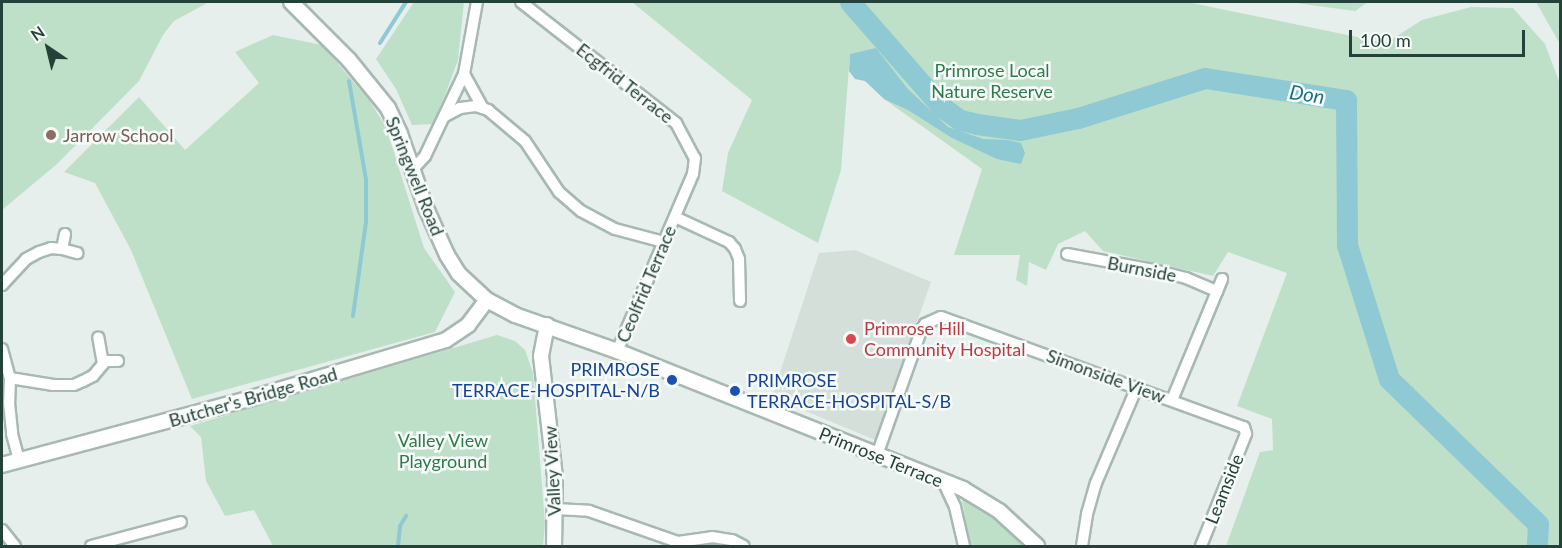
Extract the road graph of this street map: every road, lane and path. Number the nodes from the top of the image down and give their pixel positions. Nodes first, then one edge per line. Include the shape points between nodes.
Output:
1 (291, 2) edge
2 (477, 2) edge
3 (521, 2) edge
4 (464, 74) junction
5 (483, 108) junction
6 (445, 116) junction
7 (413, 169) junction
8 (675, 217) junction
9 (65, 234) dead end
10 (664, 242) junction
11 (62, 249) junction
12 (77, 253) dead end
13 (1067, 254) dead end
14 (1222, 279) dead end
15 (2, 285) edge
16 (1217, 291) junction
17 (487, 300) junction
18 (740, 301) dead end
19 (547, 325) junction
20 (98, 337) dead end
21 (2, 349) edge
22 (614, 350) junction
23 (103, 361) junction
24 (118, 361) dead end
25 (10, 378) junction
26 (1137, 387) junction
27 (1172, 400) junction
28 (1246, 432) joint
29 (877, 455) junction
30 (19, 460) junction
31 (2, 465) edge
32 (943, 481) junction
33 (556, 509) junction
34 (181, 522) dead end
35 (2, 530) edge
36 (680, 544) edge
37 (15, 546) edge
38 (91, 546) edge
39 (554, 546) edge
40 (744, 546) edge
41 (964, 546) edge
42 (1037, 546) edge
43 (1082, 546) edge
44 (1201, 546) edge

1 - 7 street, Springwell Road via 373,87 400,134
2 - 4 street
3 - 8 street, Ecgfrid Terrace via 682,129 696,163
4 - 5 street
4 - 6 street
5 - 6 street via 460,108
5 - 10 street via 516,130 559,192 581,211 615,229
6 - 7 street via 425,156
7 - 17 street, Springwell Road via 447,255 459,274
8 - 10 street, Ceolfrid Terrace
8 - 18 street via 729,242 735,249 739,259
9 - 11 street
10 - 22 street, Ceolfrid Terrace
11 - 12 street
11 - 15 street via 51,248 26,259
13 - 16 street, Burnside via 1154,270
14 - 16 street
16 - 27 street
17 - 19 street, Springwell Road via 515,315
17 - 30 street, Butcher's Bridge Road via 468,326 446,340 255,397
19 - 22 street, Primrose Terrace
19 - 33 street, Valley View via 541,356
20 - 23 street
21 - 25 street
22 - 29 street, Primrose Terrace
23 - 24 street
23 - 25 street via 93,376 74,385
25 - 30 street via 12,434
26 - 27 street, Simonside View
26 - 29 street, Simonside View via 936,317 921,331
26 - 43 street via 1096,483
27 - 28 street, Simonside View via 1241,424
28 - 44 street, Leamside
29 - 32 street, Primrose Terrace
30 - 31 street, Butcher's Bridge Road
32 - 41 street via 955,507
32 - 42 street, Primrose Terrace via 983,499
33 - 36 street via 589,512
33 - 39 street, Valley View
34 - 38 street
35 - 37 street
36 - 40 street via 712,537

